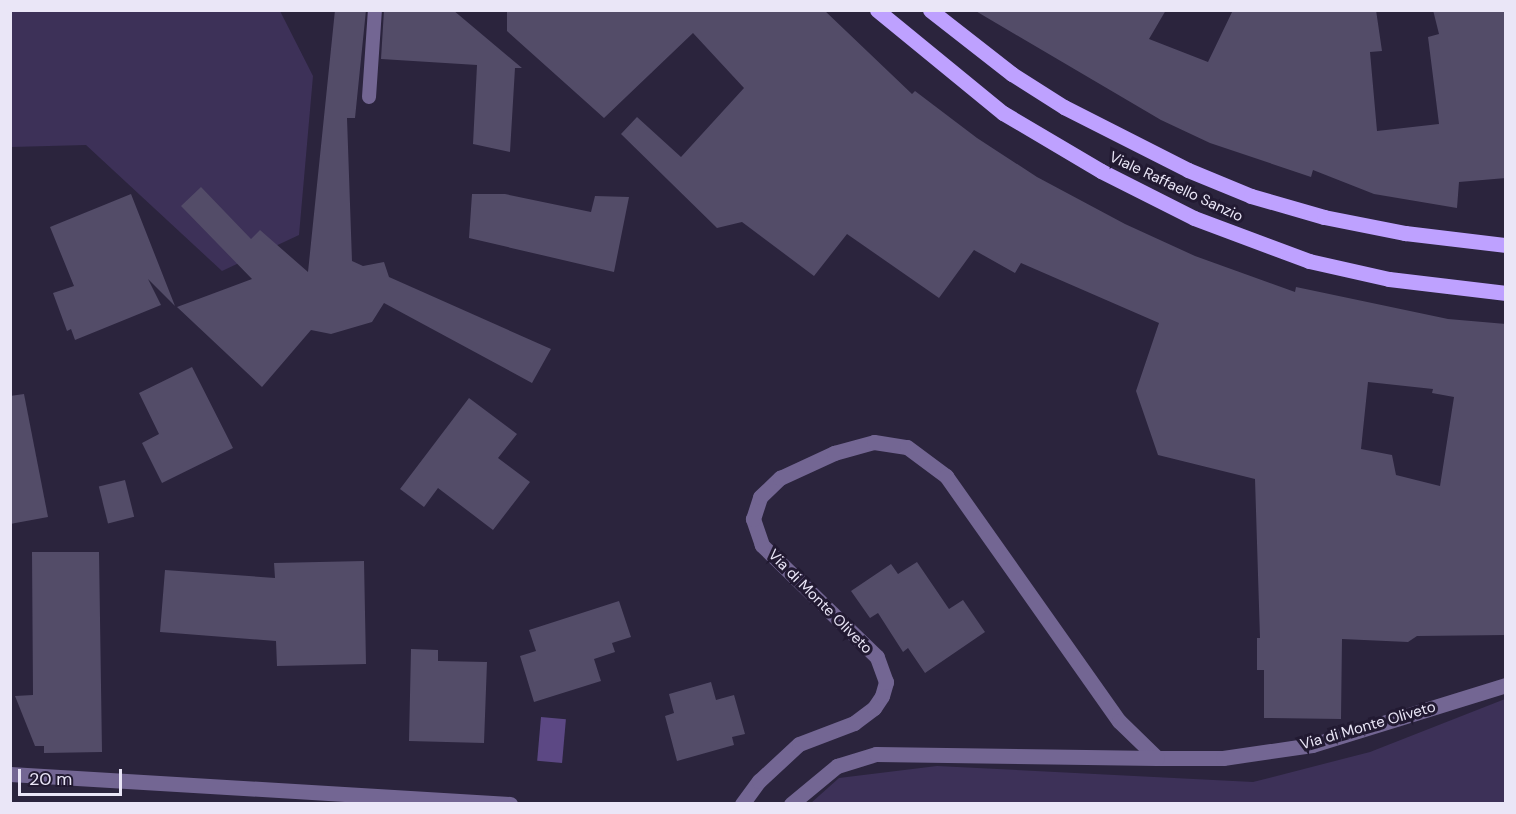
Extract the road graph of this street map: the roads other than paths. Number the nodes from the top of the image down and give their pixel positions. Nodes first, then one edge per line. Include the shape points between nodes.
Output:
1 (375, 10) edge
2 (878, 10) edge
3 (930, 10) edge
4 (369, 97) dead end
5 (1506, 245) edge
6 (1506, 293) edge
7 (1506, 685) edge
8 (1157, 758) junction
9 (10, 774) edge
10 (510, 804) edge
11 (742, 804) edge
12 (791, 804) edge

1 - 4 lane
2 - 6 main road, Viale Raffaello Sanzio via 1003,112 1101,171 1194,218 1309,261 1389,279
3 - 5 main road, Viale Raffaello Sanzio via 1012,74 1055,101 1188,170 1251,196 1324,217 1405,233
7 - 8 street, Via di Monte Oliveto via 1312,746 1223,758
8 - 11 street, Via di Monte Oliveto via 1119,721 946,477 907,447 874,442 834,453 780,478 760,497 753,519 762,545 876,657 886,682 882,696 874,708 854,723 799,744 759,781
8 - 12 street, Via di Monte Oliveto via 876,754 837,766
9 - 10 street

